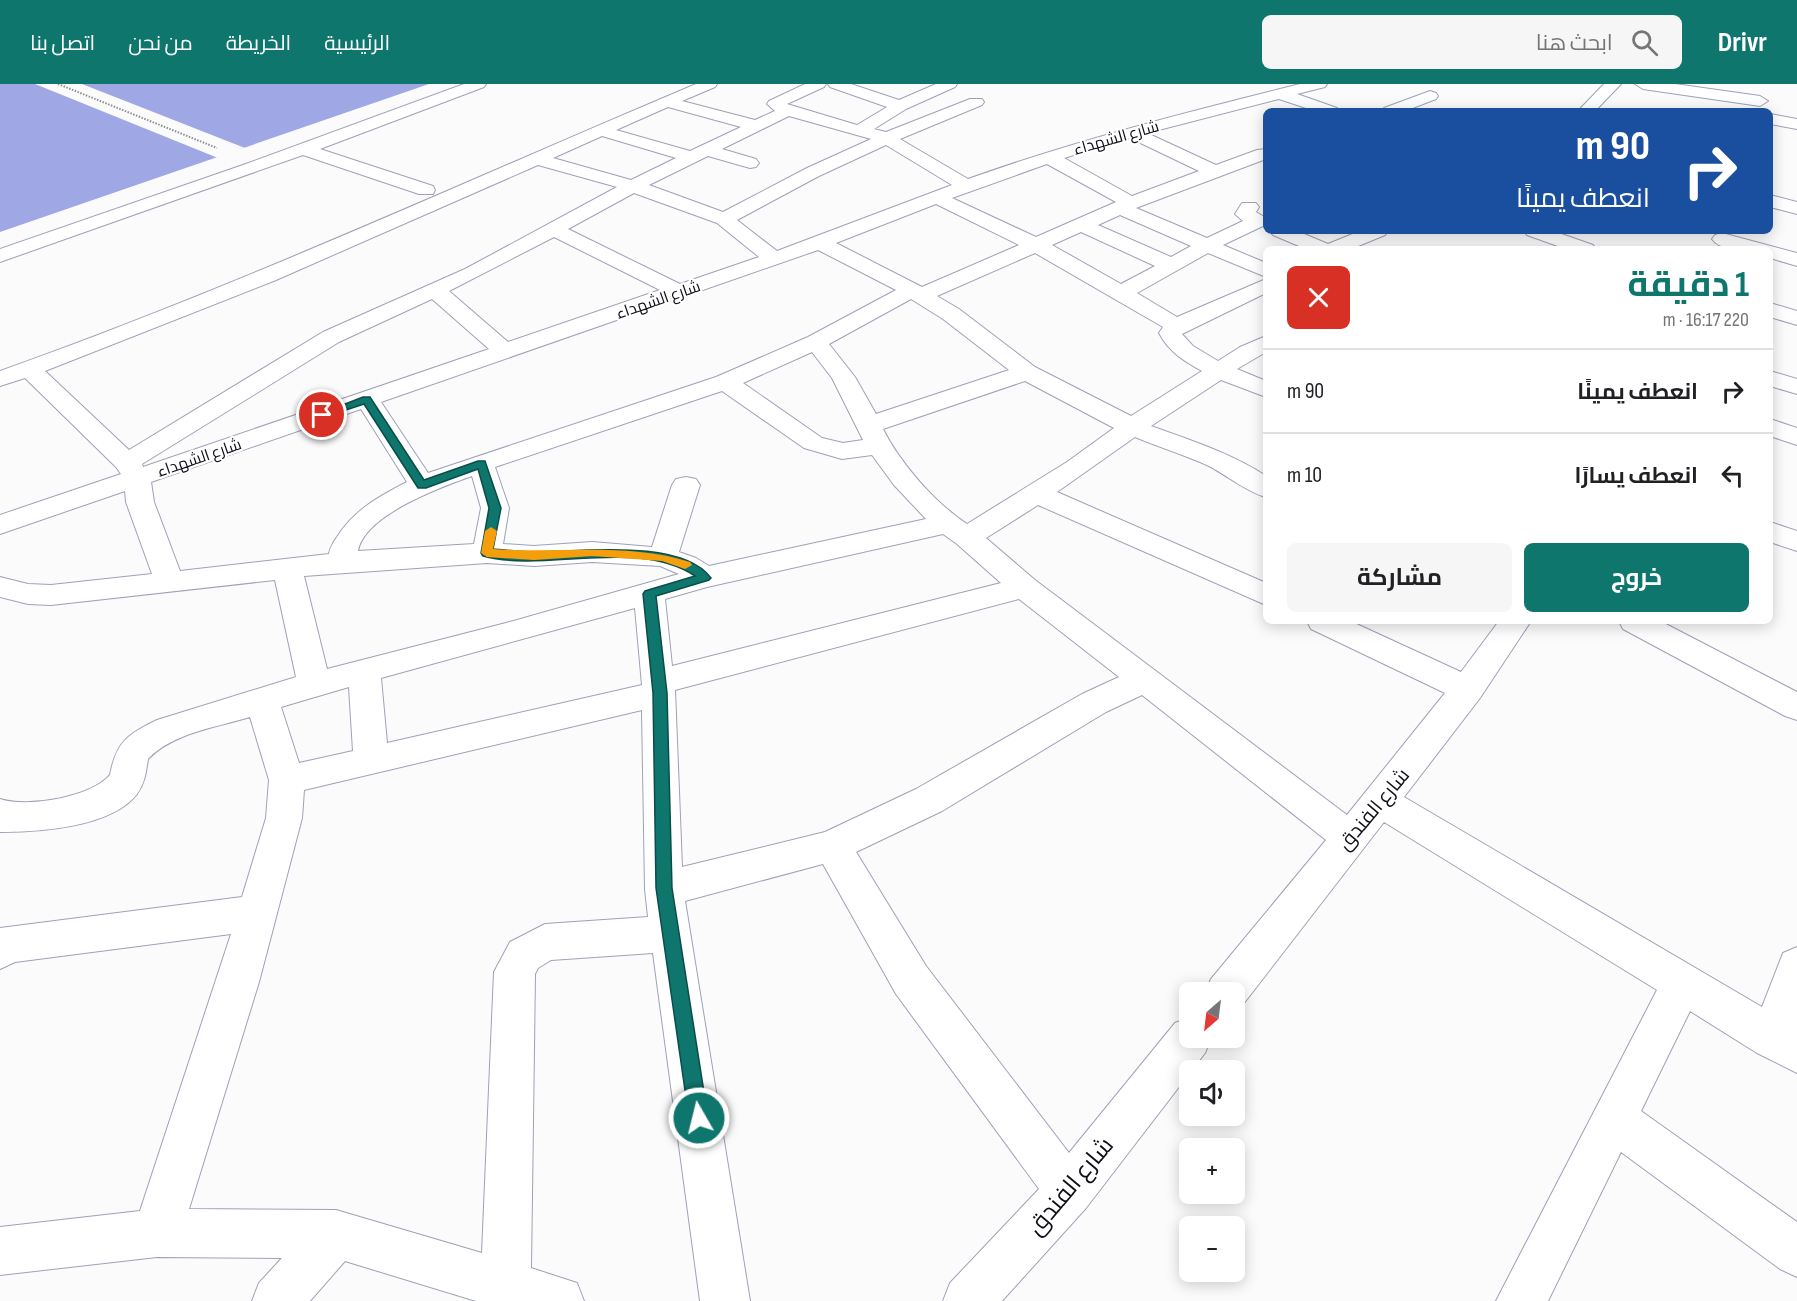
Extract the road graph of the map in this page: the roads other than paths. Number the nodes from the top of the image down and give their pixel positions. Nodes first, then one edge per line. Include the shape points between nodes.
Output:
1 (478, 84) edge
2 (677, 84) edge
3 (709, 84) edge
4 (818, 84) edge
5 (836, 84) edge
6 (950, 84) edge
7 (1614, 84) edge
8 (1643, 84) edge
9 (1754, 84) edge
10 (1297, 88) edge
11 (1430, 96) dead end
12 (666, 102) junction
13 (976, 102) dead end
14 (900, 106) junction
15 (1763, 106) edge
16 (1327, 108) edge
17 (1398, 108) edge
18 (1589, 108) edge
19 (787, 111) junction
20 (1773, 120) edge
21 (1797, 124) edge
22 (758, 126) junction
23 (599, 130) junction
24 (857, 130) junction
25 (1130, 132) junction
26 (887, 138) junction
27 (323, 142) junction
28 (303, 149) junction
29 (1263, 154) dead end
30 (701, 155) junction
31 (1048, 157) junction
32 (534, 158) junction
33 (750, 163) dead end
34 (1213, 171) junction
35 (445, 182) junction
36 (633, 186) junction
37 (967, 186) junction
38 (426, 190) junction
39 (936, 197) junction
40 (1773, 202) edge
41 (1126, 205) junction
42 (1797, 208) edge
43 (1254, 211) edge
44 (724, 219) junction
45 (1082, 225) junction
46 (553, 229) junction
47 (1288, 234) edge
48 (1370, 234) edge
49 (1543, 234) edge
50 (1722, 240) edge
51 (819, 243) junction
52 (1036, 244) junction
53 (1208, 245) junction
54 (1316, 246) edge
55 (1340, 246) edge
56 (1577, 246) edge
57 (1746, 246) edge
58 (1773, 253) edge
59 (0, 256) edge
60 (775, 258) junction
61 (1797, 260) edge
62 (1171, 265) junction
63 (1263, 270) edge
64 (1263, 286) edge
65 (435, 291) junction
66 (680, 292) junction
67 (916, 293) junction
68 (1121, 293) junction
69 (1773, 311) edge
70 (1797, 318) edge
71 (1176, 326) junction
72 (816, 342) junction
73 (1263, 344) edge
74 (506, 352) junction
75 (0, 362) edge
76 (30, 369) junction
77 (1221, 371) junction
78 (1027, 372) junction
79 (0, 379) edge
80 (1773, 379) edge
81 (725, 382) junction
82 (1797, 387) edge
83 (1263, 389) edge
84 (367, 400) junction
85 (1132, 427) junction
86 (1773, 428) edge
87 (874, 436) junction
88 (1797, 437) edge
89 (482, 464) junction
90 (132, 470) junction
91 (422, 485) junction
92 (686, 485) dead end
93 (1263, 487) edge
94 (1035, 493) junction
95 (0, 525) edge
96 (957, 530) junction
97 (1773, 532) edge
98 (1797, 542) edge
99 (487, 553) junction
100 (663, 557) junction
101 (344, 562) junction
102 (288, 570) junction
103 (705, 578) junction
104 (170, 582) junction
105 (0, 587) edge
106 (1024, 587) junction
107 (649, 594) junction
108 (1263, 594) edge
109 (1328, 624) edge
110 (1514, 624) edge
111 (1640, 624) edge
112 (364, 671) junction
113 (1144, 680) junction
114 (314, 684) junction
115 (659, 687) junction
116 (1468, 689) junction
117 (262, 700) junction
118 (1797, 707) edge
119 (371, 760) junction
120 (287, 780) junction
121 (1381, 802) junction
122 (0, 814) edge
123 (1349, 837) junction
124 (832, 846) junction
125 (664, 888) junction
126 (258, 913) junction
127 (672, 934) junction
128 (1, 947) edge
129 (1797, 966) edge
130 (1235, 982) edge
131 (1682, 984) junction
132 (1784, 1045) edge
133 (1182, 1048) edge
134 (1613, 1119) junction
135 (1069, 1191) junction
136 (157, 1233) junction
137 (336, 1234) junction
138 (0, 1251) edge
139 (1797, 1252) edge
140 (540, 1297) edge
141 (277, 1301) edge
142 (725, 1301) edge
143 (968, 1301) edge
144 (1521, 1301) edge

1 - 27 street
2 - 35 street
3 - 12 street
4 - 19 street via 775,104
5 - 14 street
6 - 14 street
7 - 18 street
8 - 15 street
9 - 15 street
10 - 16 street
10 - 25 street, شارع الشهداء
11 - 17 street
12 - 22 street
12 - 23 street
13 - 26 street
14 - 24 street
19 - 22 street
19 - 24 street
20 - 21 street
22 - 30 street
23 - 30 street
23 - 32 street
24 - 26 street
25 - 31 street, شارع الشهداء
25 - 34 street
26 - 37 street
26 - 44 street
27 - 28 street
27 - 35 street
28 - 38 street
28 - 59 street
29 - 34 street
30 - 33 street
30 - 36 street
31 - 37 street, شارع الشهداء
31 - 41 street
32 - 36 street
32 - 76 street via 284,268
34 - 41 street
35 - 38 street
36 - 44 street
36 - 46 street
37 - 39 street, شارع الشهداء
38 - 75 street via 130,314
39 - 51 street, شارع الشهداء
39 - 52 street
40 - 42 street
41 - 45 street
41 - 53 street via 1163,228
43 - 53 street
44 - 60 street
45 - 52 street
45 - 62 street
46 - 65 street
46 - 66 street
47 - 54 street
48 - 55 street
49 - 56 street
50 - 57 street
51 - 60 street, شارع الشهداء
51 - 67 street
52 - 67 street
52 - 68 street
53 - 62 street
53 - 63 street
58 - 61 street
60 - 66 street, شارع الشهداء
62 - 68 street
64 - 71 street
65 - 74 street
65 - 90 street via 331,338
66 - 74 street, شارع الشهداء
67 - 72 street
67 - 78 street via 951,314
68 - 71 street
69 - 70 street
71 - 77 street via 1170,333 1173,341
72 - 81 street
72 - 87 street via 848,385
73 - 77 street
74 - 84 street, شارع الشهداء
76 - 79 street
76 - 90 street
77 - 83 street
77 - 85 street
78 - 85 street
78 - 87 street
80 - 82 street
81 - 87 street via 813,443 842,451
81 - 89 street
84 - 90 street, شارع الشهداء
84 - 91 street
85 - 93 street via 1215,459
85 - 94 street
86 - 88 street
87 - 96 street via 898,473
89 - 91 street
89 - 99 street via 495,508
90 - 95 street, شارع الشهداء
90 - 104 street
91 - 101 street via 381,507 358,526 344,548
92 - 100 street
94 - 96 street
94 - 108 street
96 - 103 street
96 - 106 street
97 - 98 street
99 - 100 street via 534,556 592,552
99 - 101 street
100 - 103 street via 686,565
101 - 102 street
102 - 104 street
102 - 114 street
103 - 107 street
104 - 105 street via 51,595
106 - 113 street
106 - 115 street
107 - 112 street
107 - 115 street
109 - 116 street
110 - 116 street, شارع الفندق
111 - 118 street
112 - 114 street
112 - 119 street
113 - 123 street
113 - 124 street via 1094,704 929,800
114 - 117 street
115 - 119 street
115 - 125 street
116 - 121 street, شارع الفندق
117 - 120 street
117 - 122 street via 149,739 132,755 126,781 116,794 102,802 18,817
119 - 120 street
120 - 126 street via 284,818
121 - 123 street, شارع الفندق
121 - 131 street
123 - 130 street, شارع الفندق
124 - 125 street
124 - 135 street via 911,980
125 - 127 street
126 - 128 street
126 - 136 street
127 - 140 street via 545,942 524,956 514,972
127 - 142 street
129 - 132 street
131 - 132 street
131 - 134 street
133 - 135 street, شارع الفندق
134 - 139 street
134 - 144 street
135 - 143 street, شارع الفندق
136 - 137 street
136 - 138 street
137 - 140 street
137 - 141 street

